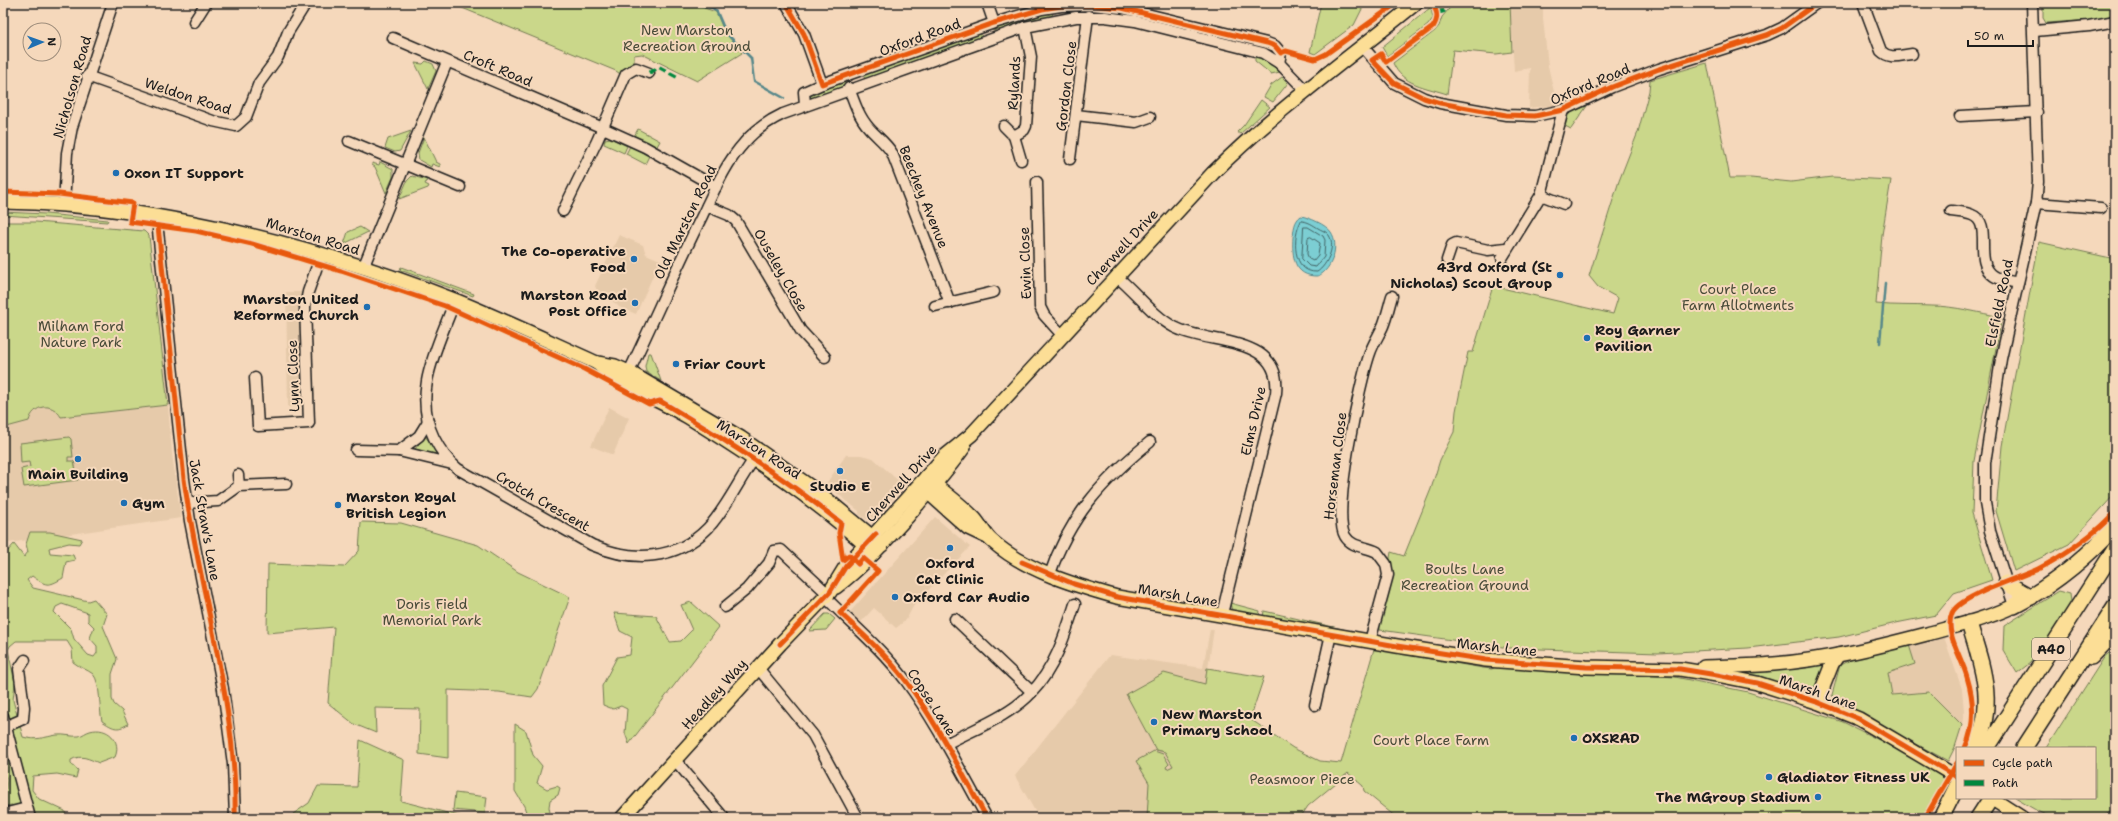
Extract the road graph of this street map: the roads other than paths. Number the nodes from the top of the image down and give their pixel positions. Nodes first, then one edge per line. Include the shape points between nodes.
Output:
1 (112, 3) edge
2 (206, 3) edge
3 (306, 3) edge
4 (786, 3) edge
5 (987, 3) edge
6 (1416, 3) edge
7 (1817, 3) edge
8 (1863, 3) edge
9 (2032, 3) edge
10 (1061, 6) junction
11 (1088, 16) junction
12 (1063, 18) junction
13 (2115, 21) edge
14 (194, 22) dead end
15 (994, 23) junction
16 (1025, 27) junction
17 (2035, 31) junction
18 (393, 38) dead end
19 (1363, 47) junction
20 (1912, 54) dead end
21 (447, 62) junction
22 (1280, 63) junction
23 (649, 73) dead end
24 (87, 76) junction
25 (822, 84) junction
26 (849, 88) junction
27 (1305, 90) junction
28 (805, 104) junction
29 (1563, 110) junction
30 (2037, 112) junction
31 (1076, 115) junction
32 (1960, 116) dead end
33 (1150, 117) dead end
34 (1004, 126) dead end
35 (603, 128) junction
36 (1014, 136) junction
37 (349, 141) dead end
38 (1070, 159) dead end
39 (1021, 160) dead end
40 (406, 163) junction
41 (1037, 182) dead end
42 (460, 187) dead end
43 (716, 187) junction
44 (1540, 195) junction
45 (3, 202) edge
46 (2036, 203) junction
47 (64, 204) junction
48 (1564, 204) dead end
49 (707, 206) junction
50 (2101, 208) dead end
51 (563, 211) dead end
52 (1951, 211) dead end
53 (159, 216) junction
54 (1506, 248) junction
55 (322, 255) junction
56 (1502, 258) dead end
57 (1446, 260) dead end
58 (363, 268) junction
59 (1116, 276) junction
60 (2018, 283) junction
61 (994, 292) dead end
62 (1392, 296) dead end
63 (455, 300) junction
64 (950, 303) junction
65 (935, 306) dead end
66 (1062, 335) junction
67 (825, 357) dead end
68 (626, 377) junction
69 (255, 378) dead end
70 (427, 423) junction
71 (971, 435) junction
72 (1150, 442) dead end
73 (738, 443) junction
74 (356, 450) dead end
75 (399, 451) junction
76 (754, 459) junction
77 (452, 464) junction
78 (238, 475) dead end
79 (286, 484) dead end
80 (927, 485) junction
81 (239, 486) junction
82 (805, 489) junction
83 (188, 503) junction
84 (2115, 526) edge
85 (876, 544) junction
86 (2115, 549) edge
87 (1050, 574) junction
88 (2006, 583) junction
89 (828, 594) junction
90 (2031, 596) junction
91 (1076, 604) dead end
92 (2014, 606) junction
93 (2115, 606) edge
94 (725, 607) dead end
95 (1222, 614) junction
96 (956, 619) dead end
97 (1969, 623) junction
98 (1331, 634) junction
99 (2115, 636) edge
100 (1370, 641) junction
101 (1838, 656) junction
102 (25, 660) dead end
103 (758, 668) junction
104 (1680, 669) junction
105 (1032, 692) junction
106 (2055, 700) junction
107 (1817, 702) junction
108 (1315, 705) dead end
109 (5, 721) edge
110 (946, 744) junction
111 (1976, 747) edge
112 (1988, 747) edge
113 (2025, 747) edge
114 (675, 760) junction
115 (1956, 776) edge
116 (1956, 788) edge
117 (1956, 796) edge
118 (1990, 799) edge
119 (1993, 799) edge
120 (29, 813) edge
121 (3, 814) edge
122 (234, 818) edge
123 (622, 818) edge
124 (724, 818) edge
125 (858, 818) edge
126 (987, 818) edge
127 (1941, 818) edge
128 (1978, 818) edge
129 (2022, 818) edge

1 - 24 street, Nicholson Road
2 - 14 street
3 - 24 street, Weldon Road via 287,34 278,57 258,83 246,117 236,126 213,121
4 - 25 street via 804,34
5 - 15 street
6 - 19 main road, Cherwell Drive
7 - 29 street, Oxford Road via 1782,28 1767,35 1648,73
8 - 20 street via 1881,51 1892,57
9 - 17 street, Elsfield Road
10 - 12 street
10 - 15 street, Oxford Road
10 - 22 street, Oxford Road via 1122,8 1267,43 1282,53
11 - 12 street, Oxford Road
11 - 22 street, Oxford Road via 1135,21 1243,47
11 - 31 street, Gordon Close
12 - 16 street, Oxford Road
13 - 17 street
15 - 25 street, Oxford Road
16 - 26 street, Oxford Road
16 - 36 street, Rylands via 1032,56 1026,126
17 - 30 street, Elsfield Road
18 - 21 street
19 - 27 main road, Cherwell Drive
19 - 29 street, Oxford Road via 1394,83 1440,103 1518,116 1535,116
21 - 35 street, Croft Road
21 - 40 street, Croft Road
22 - 27 street, Oxford Road
23 - 35 street via 636,68 626,74
24 - 47 street, Nicholson Road via 72,127
25 - 28 street, Oxford Road via 804,92
26 - 28 street, Oxford Road
26 - 64 street, Beechey Avenue via 862,119 892,153
27 - 59 main road, Cherwell Drive via 1232,154
28 - 43 street, Old Marston Road via 774,118 752,134 740,148
29 - 44 street
30 - 32 street
30 - 46 street, Elsfield Road
31 - 33 street via 1136,122
31 - 38 street, Gordon Close
34 - 36 street, Rylands
35 - 43 street, Croft Road via 645,147
35 - 51 street
36 - 39 street, Rylands
37 - 40 street
40 - 42 street
40 - 58 street, Croft Road
41 - 66 street, Ewin Close via 1040,307
43 - 49 street, Old Marston Road
44 - 48 street
44 - 54 street
45 - 47 main road, Marston Road
46 - 50 street
46 - 60 street, Elsfield Road
47 - 53 main road, Marston Road
49 - 67 street, Ouseley Close via 729,215 736,221 801,331
49 - 68 street, Old Marston Road
52 - 60 street via 1973,215 1979,220 1983,229 1983,260 1986,268 1993,275
53 - 55 main road, Marston Road via 233,230
53 - 83 street, Jack Straw's Lane via 158,231
54 - 56 street
54 - 57 street via 1488,250 1456,243 1452,245
55 - 58 main road, Marston Road
55 - 69 street, Lynn Close via 305,306 309,423 258,426
58 - 63 main road, Marston Road
59 - 66 main road, Cherwell Drive
59 - 95 street, Elms Drive via 1170,324 1182,330 1257,351 1268,361 1275,375 1276,393
60 - 88 street, Elsfield Road via 2001,359 1985,463 1985,503 1990,531
61 - 64 street
62 - 100 street, Horseman Close via 1384,324 1366,367 1353,429 1341,510 1341,525 1346,538 1357,546 1377,552 1387,569 1388,575
63 - 68 main road, Marston Road via 597,363 611,376
63 - 70 street, Crotch Crescent via 427,377
64 - 65 street
66 - 71 main road, Cherwell Drive
68 - 73 main road, Marston Road via 680,413
70 - 75 street via 419,436
70 - 77 street, Crotch Crescent
71 - 80 main road, Cherwell Drive via 947,470
71 - 80 main road, Cherwell Drive via 944,457
72 - 87 street via 1103,483 1084,506
73 - 76 main road, Marston Road
73 - 82 main road, Marston Road
74 - 75 street
75 - 77 street
76 - 77 street, Crotch Crescent via 707,528 693,540 670,553 640,557 607,552 592,545
76 - 82 main road, Marston Road
78 - 81 street
79 - 81 street
80 - 85 main road, Cherwell Drive
80 - 87 main road, Marsh Lane via 955,509 968,528 988,538 1022,562
81 - 83 street via 218,502
82 - 85 main road, Marston Road
83 - 122 street, Jack Straw's Lane via 223,689 232,764
84 - 90 highway via 2070,570
85 - 89 main road, Headley Way via 846,566
86 - 112 highway, A40
87 - 95 main road, Marsh Lane via 1117,597
88 - 90 highway
88 - 92 street, Elsfield Road
89 - 94 street, Copse Lane via 779,550 774,551 769,563 747,589
89 - 103 main road, Headley Way
89 - 110 street, Copse Lane via 894,667 917,697
90 - 92 highway
91 - 105 street via 1053,662
92 - 97 main road
93 - 106 highway, A40
95 - 98 main road, Marsh Lane
96 - 105 street
97 - 101 main road
97 - 111 highway via 1987,686 1987,706 1982,734
98 - 100 main road, Marsh Lane
98 - 108 street
99 - 106 highway via 2109,638 2097,650
100 - 104 main road, Marsh Lane via 1494,660 1586,667
101 - 104 main road via 1775,664
101 - 107 main road via 1832,664
102 - 109 street via 19,669 23,719
103 - 114 main road, Headley Way
103 - 125 street via 813,735
104 - 107 main road, Marsh Lane via 1757,684
105 - 110 street via 1000,715
106 - 113 highway, A40
107 - 115 main road, Marsh Lane via 1859,719
109 - 120 street
110 - 126 street, Copse Lane
114 - 123 main road, Headley Way
114 - 124 street
116 - 127 highway
117 - 127 highway
118 - 128 highway
119 - 129 main road
120 - 121 street

